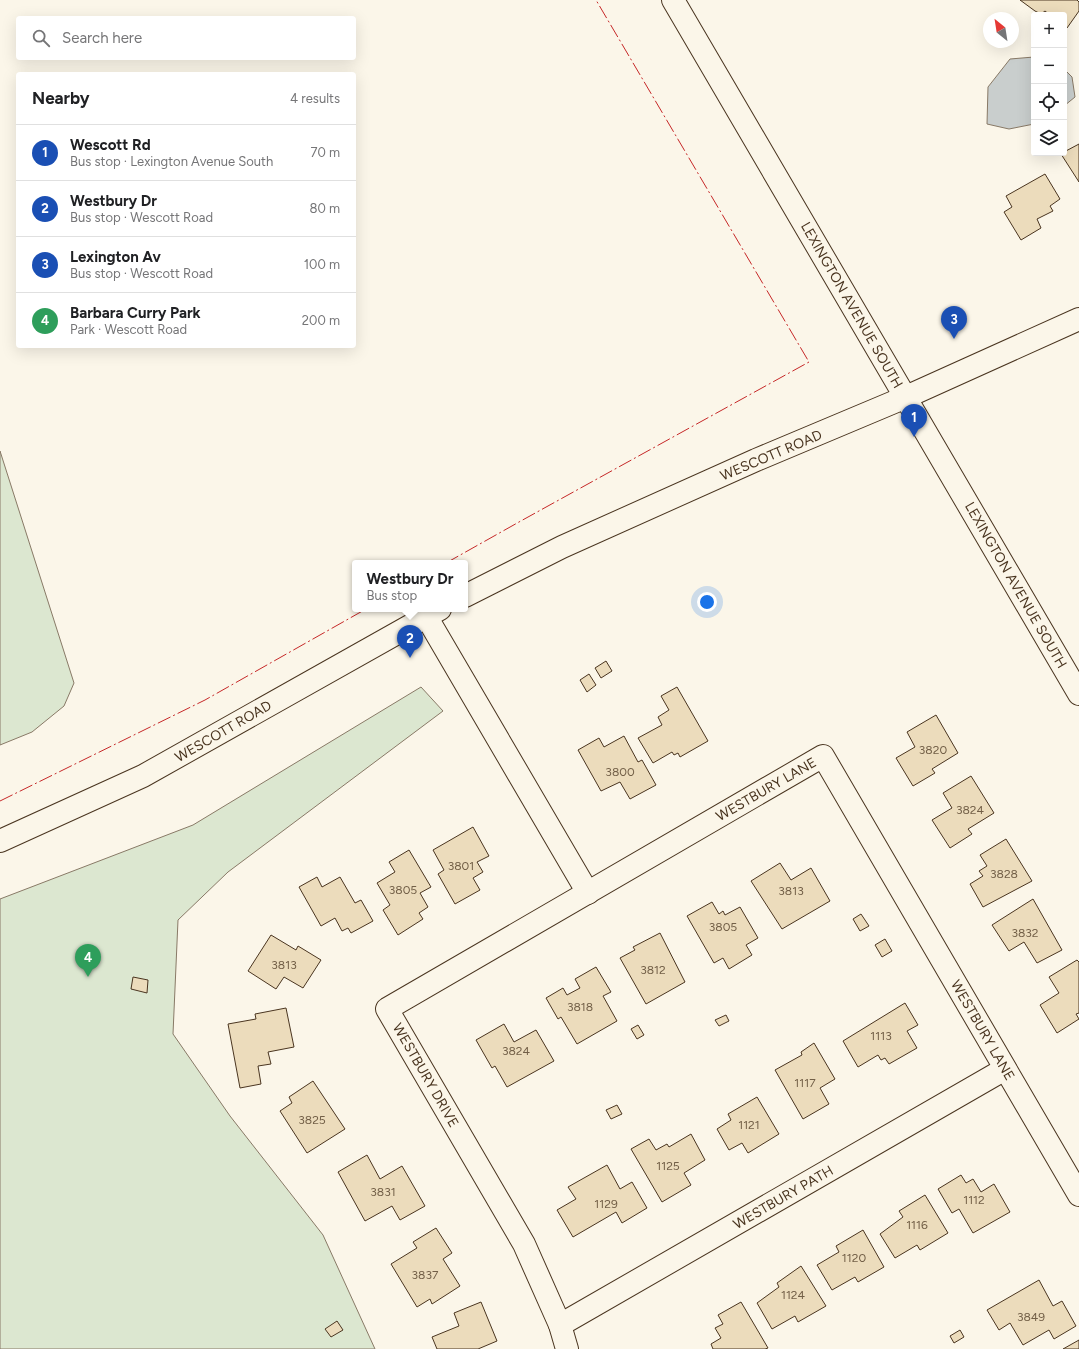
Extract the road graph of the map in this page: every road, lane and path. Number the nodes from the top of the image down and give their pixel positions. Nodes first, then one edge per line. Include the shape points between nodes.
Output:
1 (673, 0) edge
2 (1079, 319) edge
3 (906, 397) junction
4 (468, 594) edge
5 (433, 612) edge
6 (1079, 694) edge
7 (0, 841) edge
8 (588, 893) junction
9 (1005, 1069) junction
10 (1079, 1195) edge
11 (560, 1325) junction
12 (566, 1349) edge

1 - 3 street, LEXINGTON AVENUE SOUTH
2 - 3 street, WESCOTT ROAD
3 - 4 street, WESCOTT ROAD via 756,460 562,547
3 - 6 street, LEXINGTON AVENUE SOUTH
5 - 7 street, WESCOTT ROAD via 143,776
5 - 8 street
8 - 9 street, WESTBURY LANE via 823,756
8 - 11 street, WESTBURY DRIVE via 387,1009 524,1244
9 - 10 street, WESTBURY LANE
9 - 11 street, WESTBURY PATH
11 - 12 street, WESTBURY DRIVE

